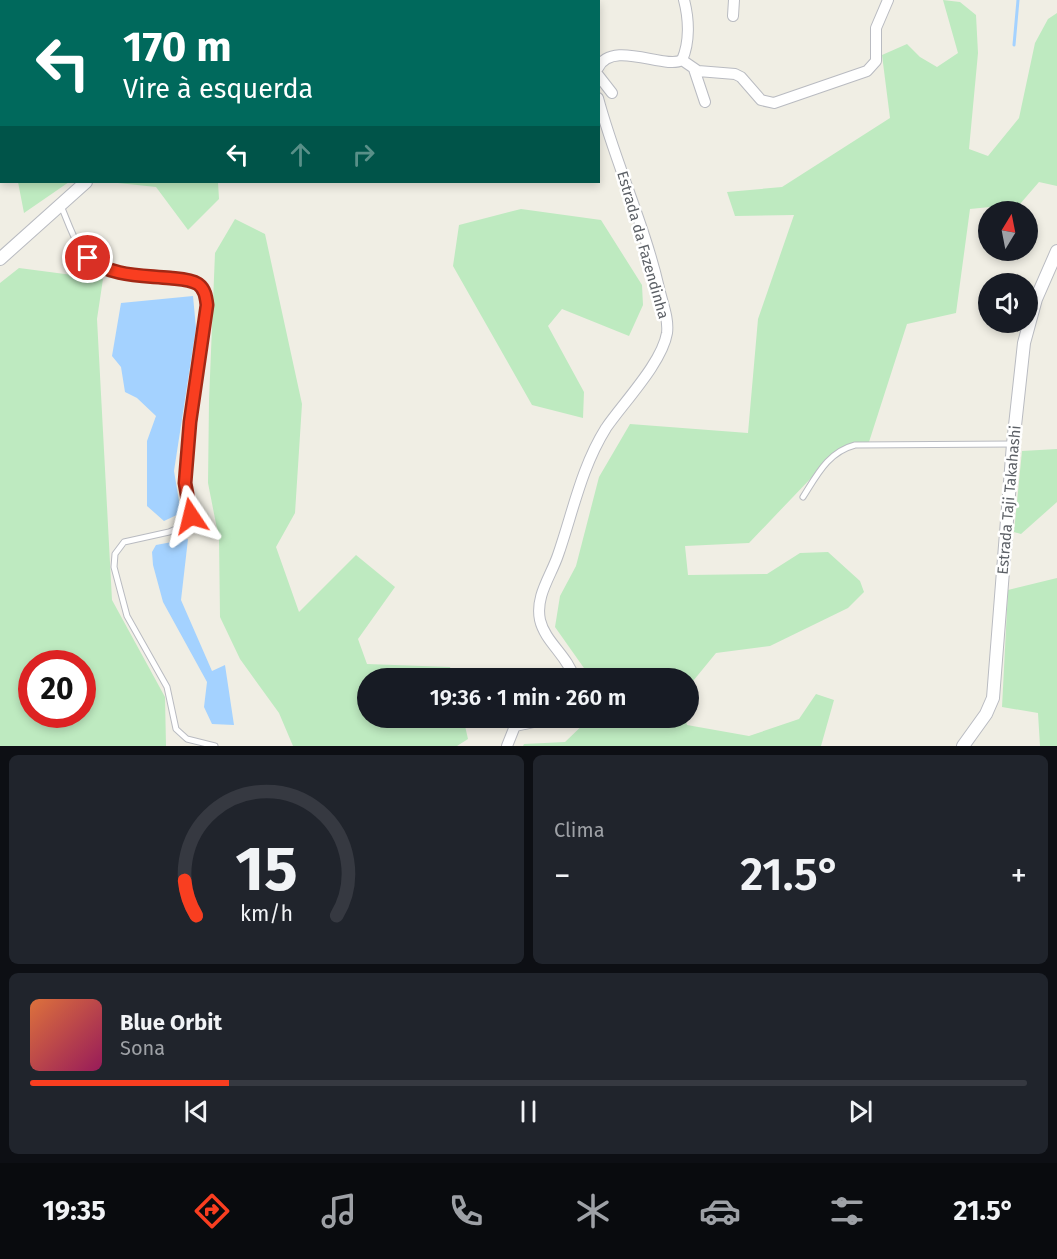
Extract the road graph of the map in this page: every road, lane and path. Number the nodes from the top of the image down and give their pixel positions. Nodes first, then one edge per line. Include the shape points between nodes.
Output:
1 (684, 0) edge
2 (734, 0) edge
3 (888, 0) edge
4 (733, 16) dead end
5 (682, 60) junction
6 (600, 65) edge
7 (694, 69) junction
8 (600, 78) edge
9 (612, 93) dead end
10 (705, 102) dead end
11 (600, 104) edge
12 (85, 183) edge
13 (60, 204) junction
14 (14, 246) junction
15 (0, 250) edge
16 (1057, 250) edge
17 (0, 259) edge
18 (1013, 444) junction
19 (803, 497) dead end
20 (568, 668) edge
21 (514, 728) edge
22 (214, 746) edge
23 (507, 746) edge
24 (963, 746) edge

1 - 5 street via 688,23
2 - 4 street
3 - 7 street via 876,28 876,61 867,71 768,103 735,74
5 - 6 street via 674,63 620,56 604,60
5 - 7 street
7 - 10 street
8 - 9 street
11 - 20 street, Estrada da Fazendinha via 642,231 667,327 654,361 594,450 583,473 557,558 544,585 540,619
12 - 13 street
13 - 14 street
13 - 22 lane via 78,247 96,264 121,274 184,279 198,284 206,293 185,483 191,516 185,525 169,532 124,542 115,554 114,567 127,616 167,687 176,729 187,739
14 - 15 street
14 - 17 street
16 - 18 street, Estrada Taji Takahashi via 1028,320
18 - 19 lane via 855,445 832,457
18 - 24 street, Estrada Taji Takahashi via 993,698
21 - 23 street

